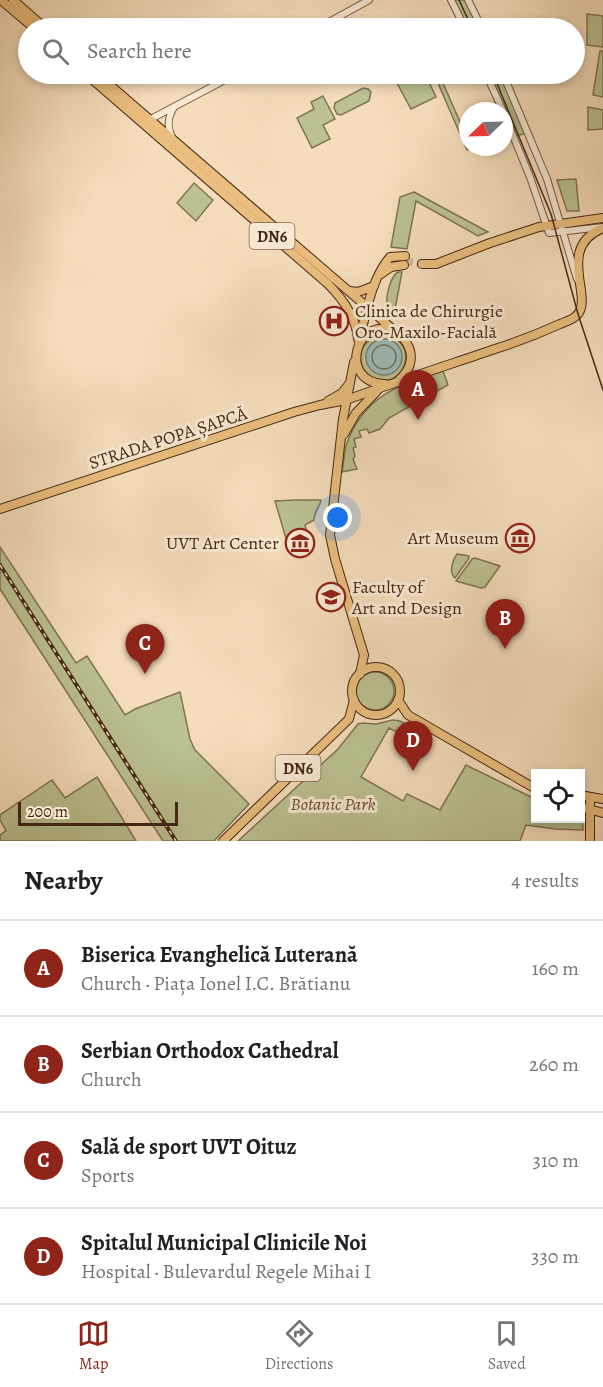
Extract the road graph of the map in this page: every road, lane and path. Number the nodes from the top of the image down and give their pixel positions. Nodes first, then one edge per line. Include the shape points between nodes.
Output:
1 (1, 0) edge
2 (13, 0) edge
3 (369, 0) edge
4 (451, 0) edge
5 (468, 0) edge
6 (22, 18) edge
7 (34, 18) edge
8 (336, 18) edge
9 (460, 18) edge
10 (477, 18) edge
11 (99, 84) edge
12 (107, 84) edge
13 (218, 84) edge
14 (490, 84) edge
15 (507, 84) edge
16 (499, 102) edge
17 (175, 107) junction
18 (146, 121) junction
19 (513, 136) edge
20 (173, 139) junction
21 (603, 218) edge
22 (562, 227) junction
23 (603, 227) edge
24 (548, 229) junction
25 (422, 264) tunnel mouth
26 (378, 276) junction
27 (374, 285) junction
28 (579, 285) junction
29 (345, 287) junction
30 (368, 307) junction
31 (400, 334) junction
32 (356, 351) junction
33 (352, 377) junction
34 (392, 383) junction
35 (346, 400) junction
36 (329, 404) junction
37 (320, 405) junction
38 (343, 419) junction
39 (341, 440) junction
40 (0, 509) edge
41 (364, 655) junction
42 (377, 668) junction
43 (360, 674) junction
44 (354, 700) junction
45 (398, 700) junction
46 (388, 712) junction
47 (367, 713) junction
48 (408, 715) junction
49 (349, 719) junction
50 (531, 785) edge
51 (585, 796) edge
52 (590, 797) junction
53 (603, 799) edge
54 (585, 808) edge
55 (590, 810) junction
56 (603, 813) edge
57 (222, 841) edge
58 (590, 841) edge

1 - 6 main road
2 - 7 main road
3 - 8 street
4 - 9 street
5 - 10 street
11 - 18 main road, DN6
12 - 18 main road, DN6
13 - 17 street
14 - 16 street
15 - 22 street via 537,153
17 - 18 street
17 - 20 street via 168,121
18 - 20 main road, DN6
18 - 32 main road, DN6 via 334,291 354,323
19 - 24 street
20 - 29 main road, DN6
21 - 22 main road
22 - 23 street
22 - 24 main road
22 - 28 street
23 - 28 main road via 582,248 577,267
24 - 25 main road via 504,238
26 - 26 main road via 391,267 405,261 384,265
26 - 27 main road
27 - 29 main road via 355,292
27 - 30 main road
28 - 34 main road via 582,307 576,317 522,340
29 - 30 main road, DN6
30 - 31 main road, DN6
30 - 32 main road
31 - 32 main road via 389,329 374,331 364,337
31 - 34 main road, DN6 via 409,346 411,362 404,375
32 - 33 main road, DN6
32 - 34 main road, DN6 via 358,367 367,379 378,384
33 - 35 main road, DN6
33 - 37 main road via 343,392
34 - 35 main road, STRADA POPA ȘAPCĂ
34 - 39 main road, DN6 via 366,401
35 - 36 main road, STRADA POPA ȘAPCĂ
35 - 38 main road, DN6
36 - 37 main road, STRADA POPA ȘAPCĂ
36 - 38 main road via 340,411
37 - 40 main road, STRADA POPA ȘAPCĂ
38 - 39 main road, DN6
39 - 41 main road, DN6 via 330,535
41 - 42 main road, DN6
41 - 43 main road, DN6
42 - 43 main road
42 - 45 main road, DN6 via 396,678
43 - 44 main road, DN6 via 354,684
44 - 47 main road
44 - 49 main road, DN6
45 - 46 main road
45 - 48 main road
46 - 47 main road, DN6
46 - 48 main road
47 - 49 main road, DN6
48 - 50 main road
49 - 57 main road, DN6
51 - 52 main road
52 - 53 main road
52 - 55 main road
54 - 55 main road
55 - 56 main road
55 - 58 main road

